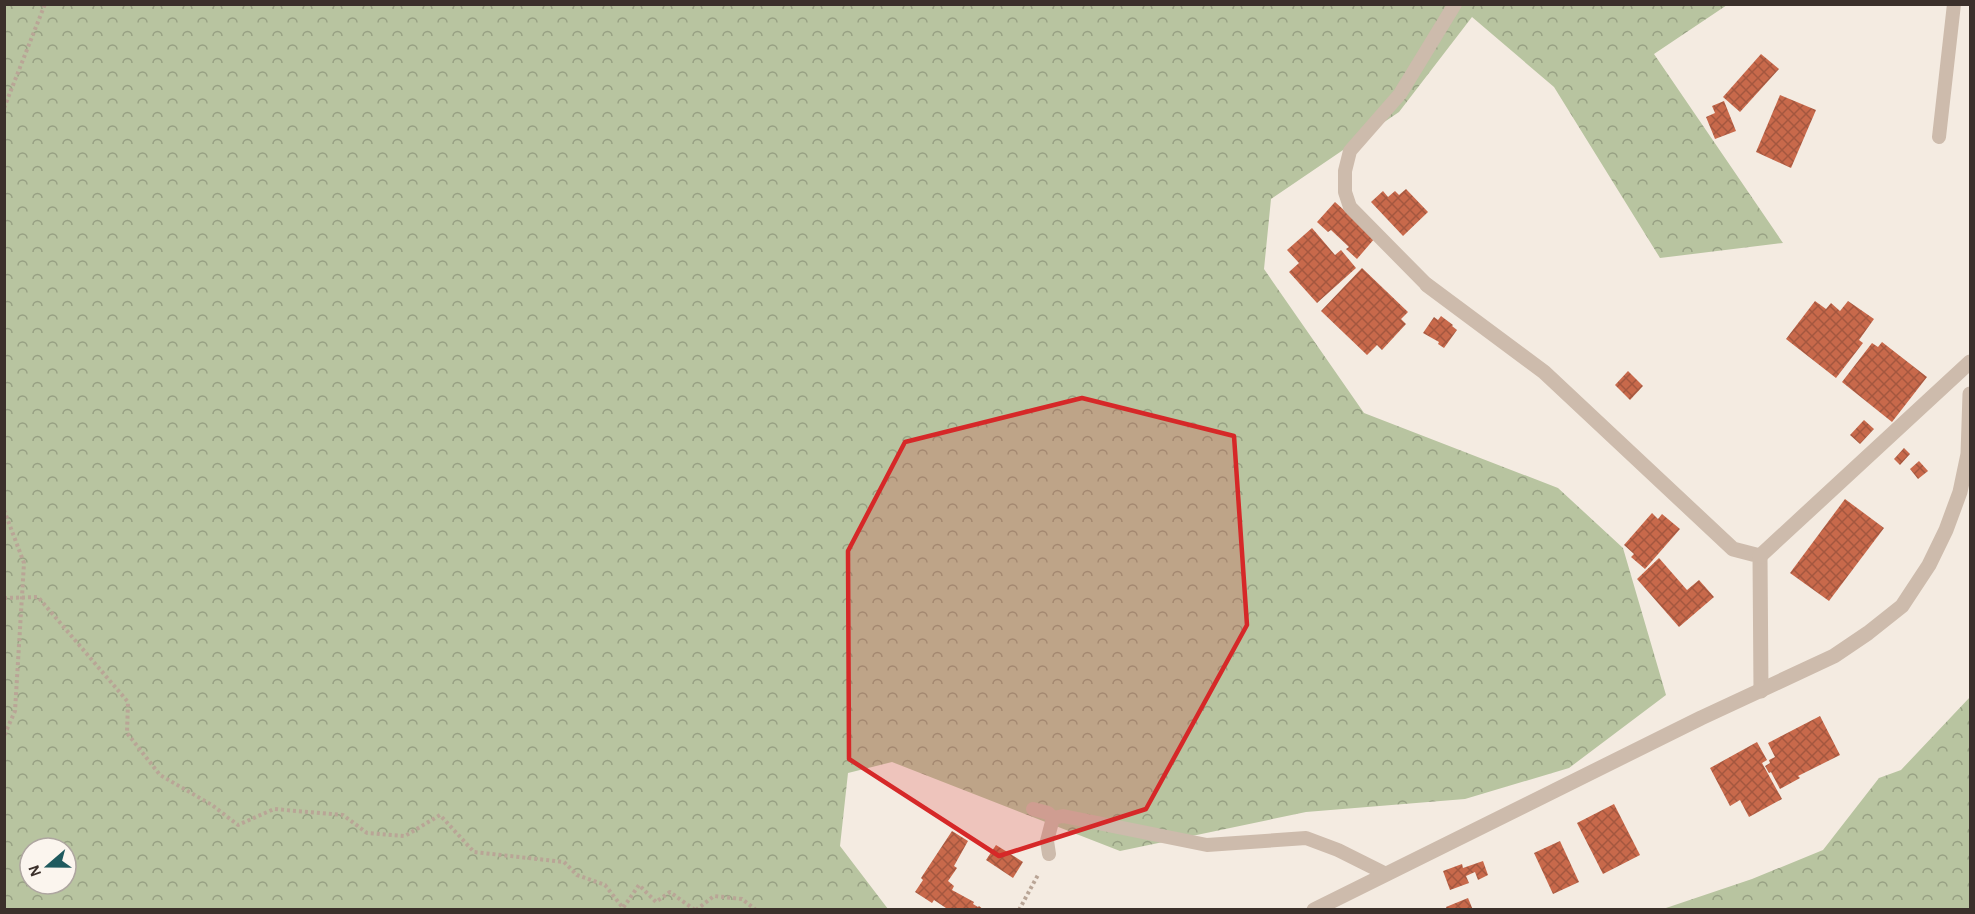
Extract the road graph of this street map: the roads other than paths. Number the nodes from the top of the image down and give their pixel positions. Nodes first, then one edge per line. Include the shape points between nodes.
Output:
1 (1455, 4) edge
2 (1954, 4) edge
3 (1939, 137) dead end
4 (1427, 285) joint
5 (1971, 362) edge
6 (1971, 394) edge
7 (1760, 556) junction
8 (1761, 691) junction
9 (1033, 809) dead end
10 (1053, 818) junction
11 (1049, 854) road end
12 (1386, 874) junction
13 (1314, 909) edge

1 - 4 lane via 1400,94 1350,151 1345,171 1350,207
2 - 3 lane
4 - 7 street via 1544,372 1733,549
5 - 7 street
6 - 8 street via 1968,454 1960,492 1929,565 1902,606 1834,656
7 - 8 street
8 - 12 street
9 - 10 lane
10 - 11 lane via 1047,841
10 - 12 lane via 1062,816 1207,845 1306,838
12 - 13 street

